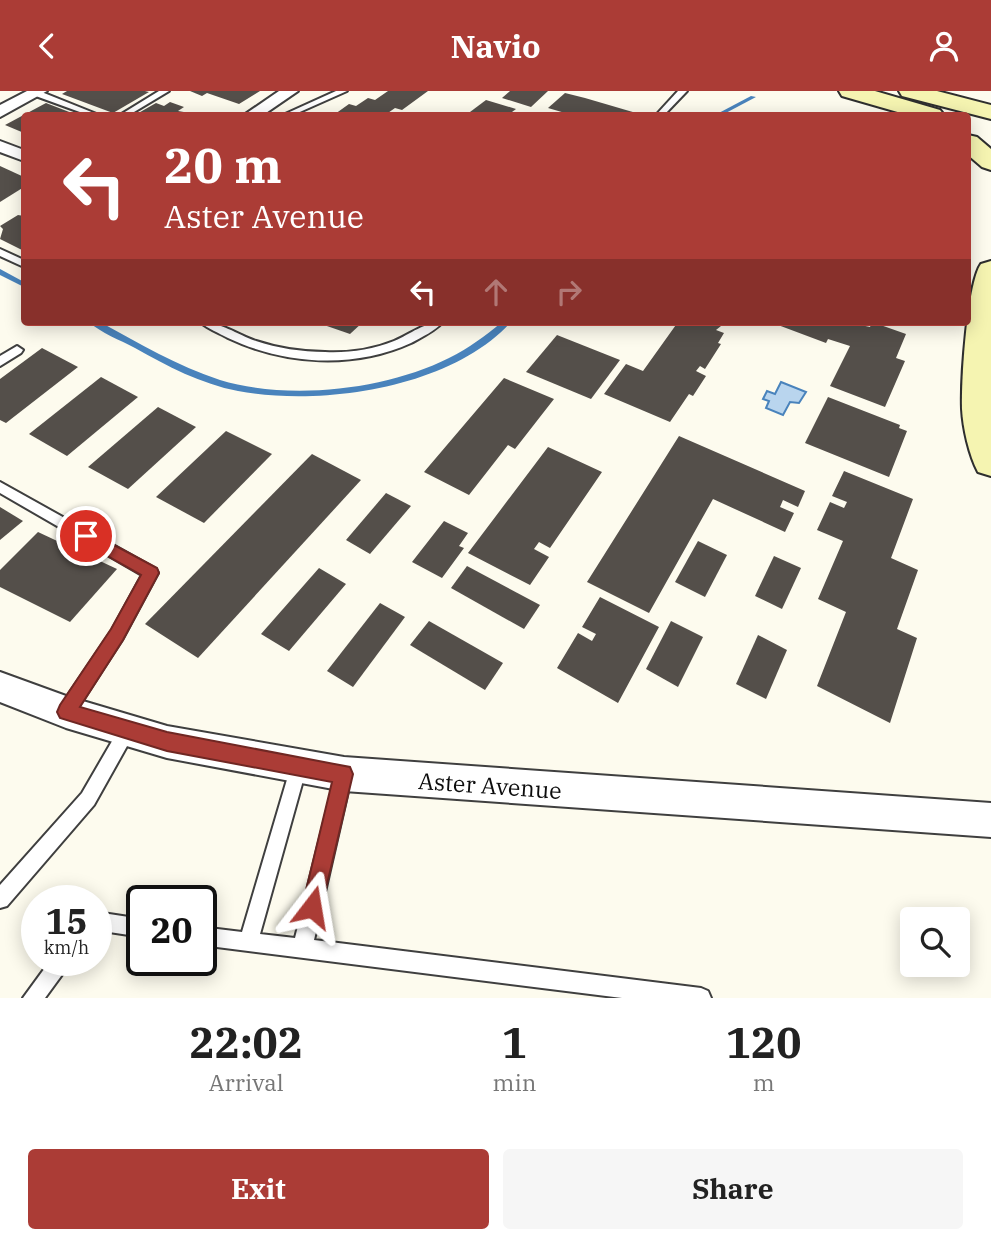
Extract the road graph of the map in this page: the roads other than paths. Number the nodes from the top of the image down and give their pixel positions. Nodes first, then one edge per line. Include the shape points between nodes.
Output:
1 (166, 91) edge
2 (289, 91) edge
3 (344, 91) edge
4 (683, 91) edge
5 (850, 91) edge
6 (910, 91) edge
7 (38, 92) edge
8 (881, 102) junction
9 (991, 111) edge
10 (0, 112) edge
11 (88, 112) edge
12 (129, 112) edge
13 (257, 112) edge
14 (294, 112) edge
15 (663, 112) edge
16 (903, 112) edge
17 (920, 112) edge
18 (971, 126) edge
19 (991, 129) edge
20 (971, 145) edge
21 (0, 146) edge
22 (21, 155) edge
23 (991, 162) edge
24 (0, 252) edge
25 (21, 262) edge
26 (991, 270) edge
27 (215, 326) edge
28 (433, 326) edge
29 (17, 350) dead end
30 (0, 362) edge
31 (991, 463) edge
32 (0, 487) edge
33 (0, 687) edge
34 (66, 712) junction
35 (128, 730) junction
36 (299, 766) junction
37 (344, 774) junction
38 (991, 820) edge
39 (0, 898) edge
40 (217, 938) edge
41 (248, 942) junction
42 (302, 950) junction
43 (50, 976) edge
44 (33, 998) edge
45 (701, 998) edge

1 - 12 lane
2 - 13 street
3 - 14 lane
4 - 15 lane
5 - 8 main road
6 - 9 main road
7 - 10 street
7 - 11 lane
8 - 16 main road
8 - 17 main road
18 - 19 main road
20 - 23 main road
21 - 22 street
24 - 25 lane
26 - 31 main road via 986,287 979,409
27 - 28 lane via 255,345 326,356 380,353 415,340
29 - 30 lane
32 - 34 lane via 151,573
33 - 34 street, Aster Avenue
34 - 35 street, Aster Avenue
35 - 36 street, Aster Avenue
35 - 39 lane via 88,799
36 - 37 street, Aster Avenue
36 - 41 lane
37 - 38 street, Aster Avenue
37 - 42 lane
40 - 41 lane
41 - 42 lane
42 - 45 lane
43 - 44 lane

